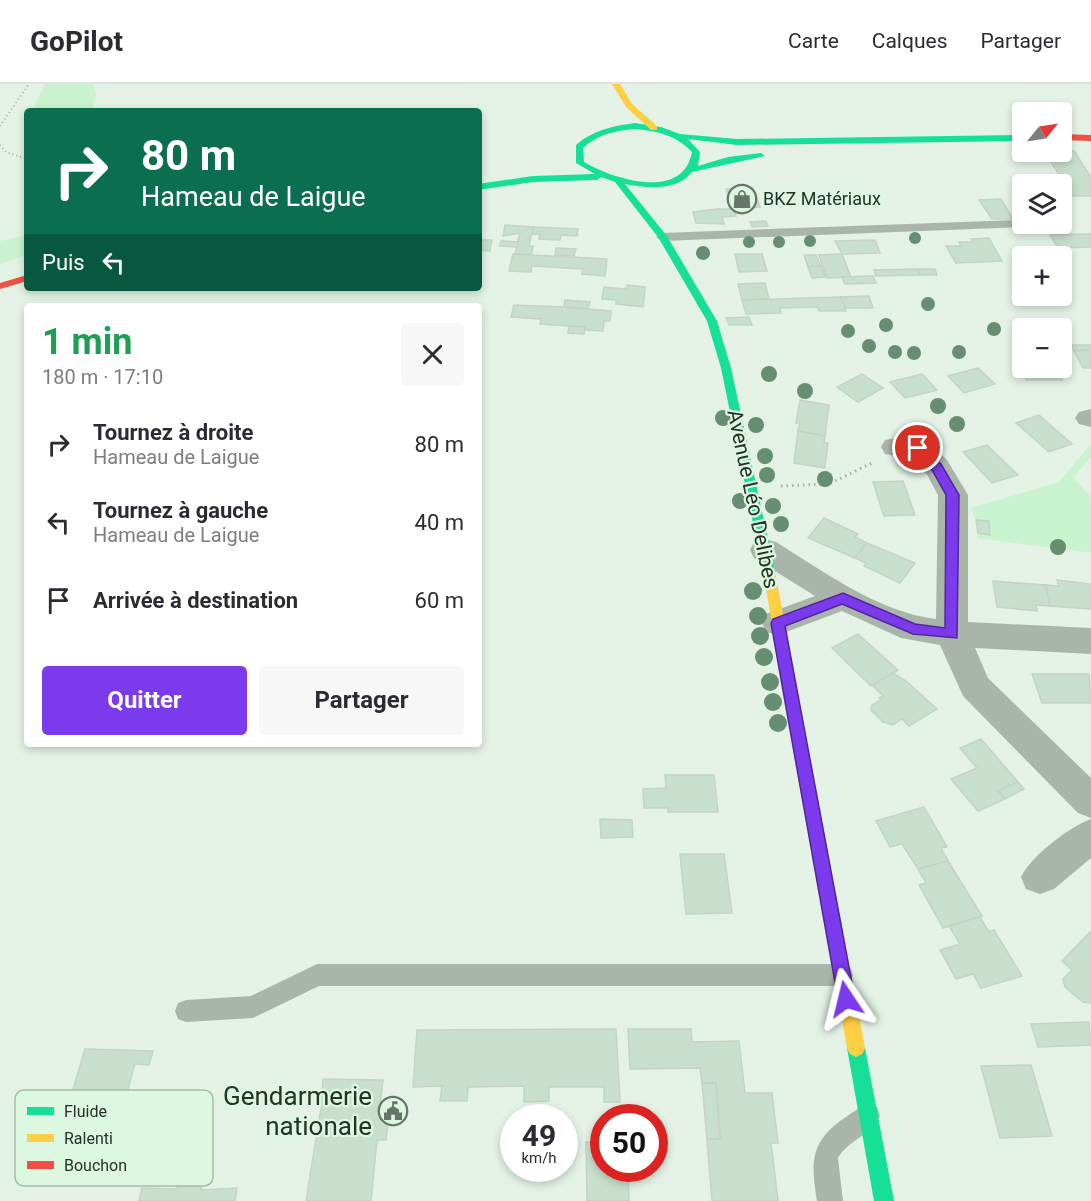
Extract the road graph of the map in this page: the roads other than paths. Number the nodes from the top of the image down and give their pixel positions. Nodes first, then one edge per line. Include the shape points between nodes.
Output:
1 (616, 84) edge
2 (654, 128) junction
3 (681, 136) junction
4 (1072, 137) edge
5 (1012, 138) edge
6 (1091, 138) edge
7 (1012, 139) edge
8 (692, 170) junction
9 (597, 177) junction
10 (619, 183) junction
11 (661, 183) junction
12 (482, 187) edge
13 (1012, 224) edge
14 (662, 237) junction
15 (24, 279) edge
16 (0, 286) edge
17 (896, 447) road end
18 (765, 550) junction
19 (843, 598) junction
20 (778, 623) junction
21 (952, 634) junction
22 (1091, 641) edge
23 (1091, 802) edge
24 (1091, 835) edge
25 (1040, 877) dead end
26 (842, 975) junction
27 (186, 1011) dead end
28 (867, 1116) junction
29 (830, 1201) edge
30 (884, 1201) edge

1 - 2 main road via 629,105
2 - 3 main road
2 - 9 main road via 602,126 574,149 580,163
3 - 5 main road via 737,142
3 - 8 main road via 696,152
4 - 6 main road
7 - 8 main road via 748,157
8 - 11 main road
9 - 10 main road
9 - 12 main road via 533,179
10 - 11 main road
10 - 14 main road, Avenue Léo Delibes
11 - 14 main road, Avenue Léo Delibes via 655,202
13 - 14 lane
14 - 18 main road, Avenue Léo Delibes via 712,321 726,368
15 - 16 main road
17 - 21 street via 918,448 937,467 952,495
18 - 19 street
18 - 20 main road, Avenue Léo Delibes
19 - 20 street
19 - 21 street via 913,629
20 - 26 main road, Avenue Léo Delibes
21 - 22 street
21 - 23 street via 975,686
24 - 25 street
26 - 27 lane via 317,975 253,1007
26 - 28 main road, Avenue Léo Delibes
28 - 29 lane via 835,1138 823,1160
28 - 30 main road, Avenue Léo Delibes

